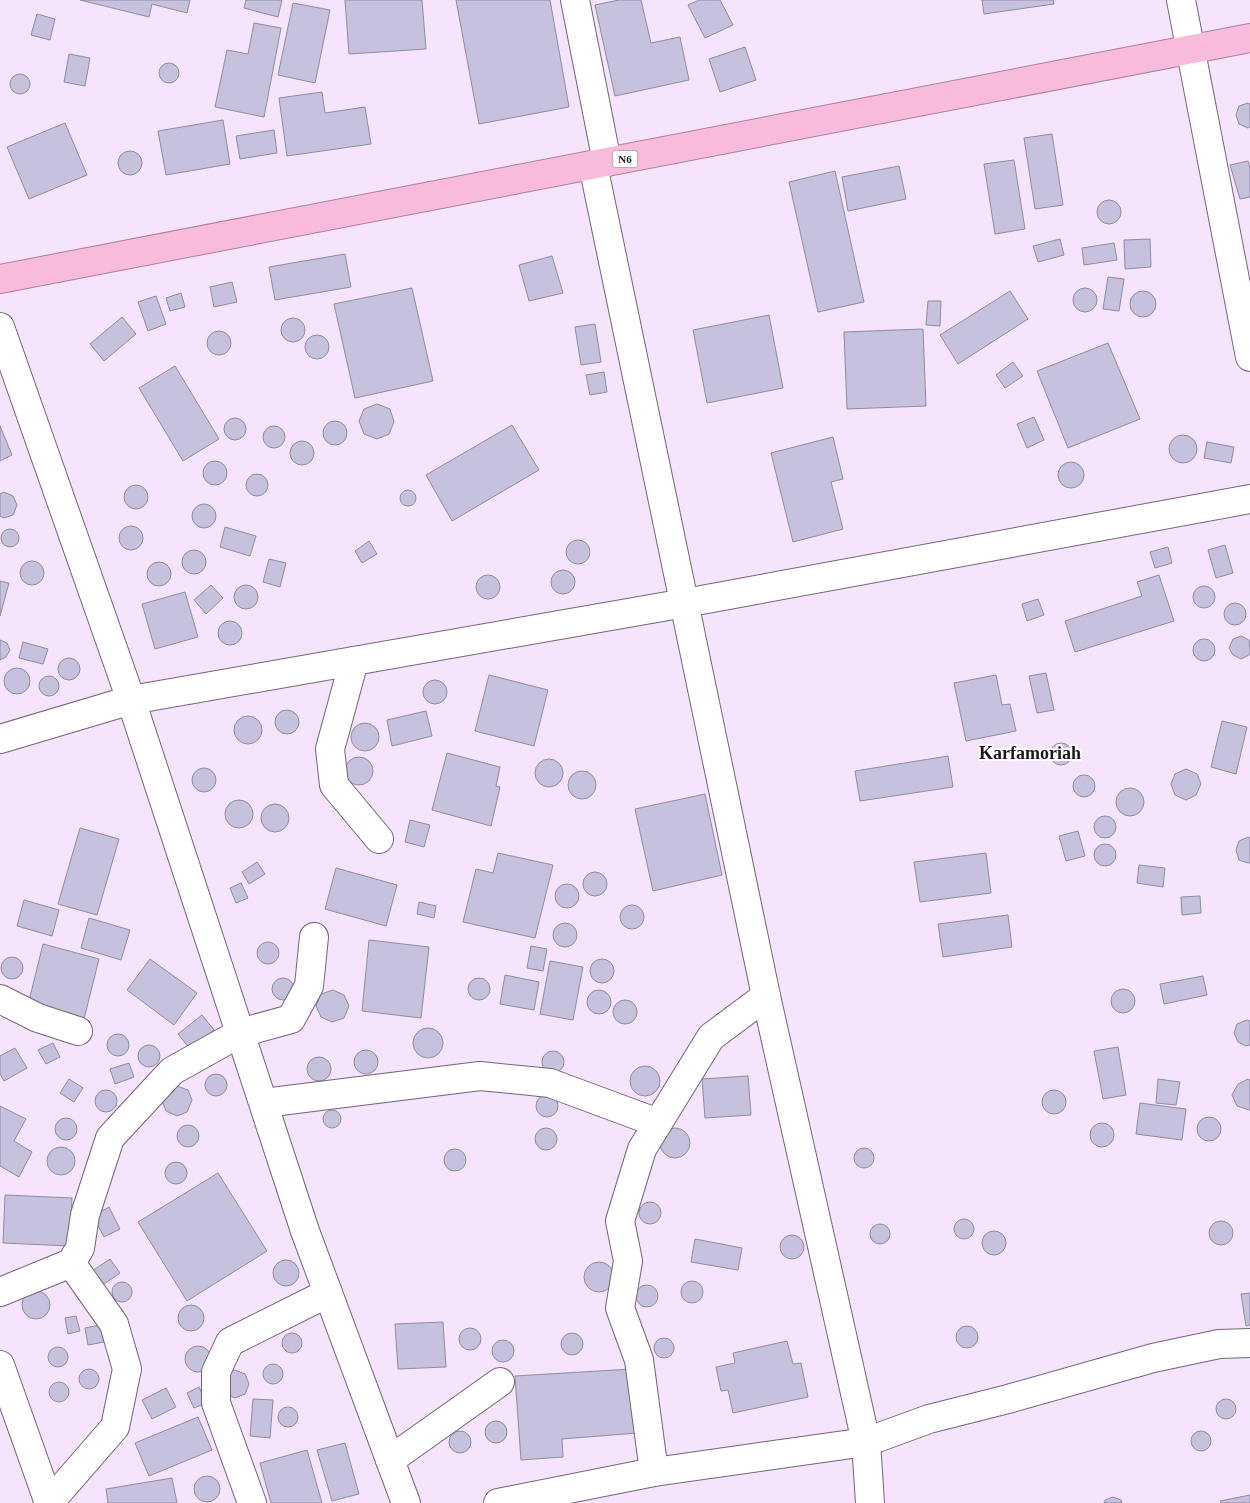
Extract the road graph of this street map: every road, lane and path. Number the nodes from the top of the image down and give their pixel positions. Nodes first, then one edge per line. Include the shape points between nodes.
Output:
1 (575, 0) edge
2 (1181, 0) edge
3 (1250, 38) edge
4 (1191, 49) junction
5 (600, 164) junction
6 (0, 279) edge
7 (0, 327) edge
8 (1250, 357) edge
9 (1250, 499) edge
10 (685, 603) junction
11 (354, 661) junction
12 (131, 700) junction
13 (0, 739) edge
14 (379, 840) dead end
15 (314, 936) dead end
16 (766, 996) junction
17 (0, 998) edge
18 (78, 1031) dead end
19 (240, 1033) junction
20 (264, 1104) junction
21 (658, 1123) junction
22 (71, 1263) junction
23 (0, 1292) edge
24 (328, 1293) junction
25 (1250, 1343) edge
26 (0, 1364) edge
27 (500, 1382) dead end
28 (866, 1442) junction
29 (390, 1460) junction
30 (654, 1472) junction
31 (49, 1503) edge
32 (252, 1503) edge
33 (406, 1503) edge
34 (498, 1503) edge
35 (870, 1503) edge

1 - 5 street
2 - 4 street
3 - 4 highway, N6
4 - 5 highway, N6
4 - 8 street
5 - 6 highway, N6
5 - 10 street
7 - 12 street
9 - 10 street
10 - 11 street
10 - 16 street
11 - 12 street
11 - 14 street via 330,749 334,785
12 - 13 street
12 - 19 street
15 - 19 street via 309,986 291,1019
16 - 21 street via 711,1037
16 - 28 street
17 - 18 street via 38,1018
19 - 20 street
19 - 22 street via 172,1071 110,1138 86,1215 80,1248
20 - 21 street via 480,1076 550,1083
20 - 24 street
21 - 30 street via 642,1149 620,1220 628,1262 620,1308 639,1360
22 - 23 street
22 - 31 street via 114,1324 127,1369 115,1427
24 - 29 street
24 - 32 street via 230,1342 216,1372 216,1403
25 - 28 street via 1219,1344 1153,1358 929,1419
26 - 31 street
27 - 29 street
28 - 30 street
28 - 35 street
29 - 33 street
30 - 34 street

